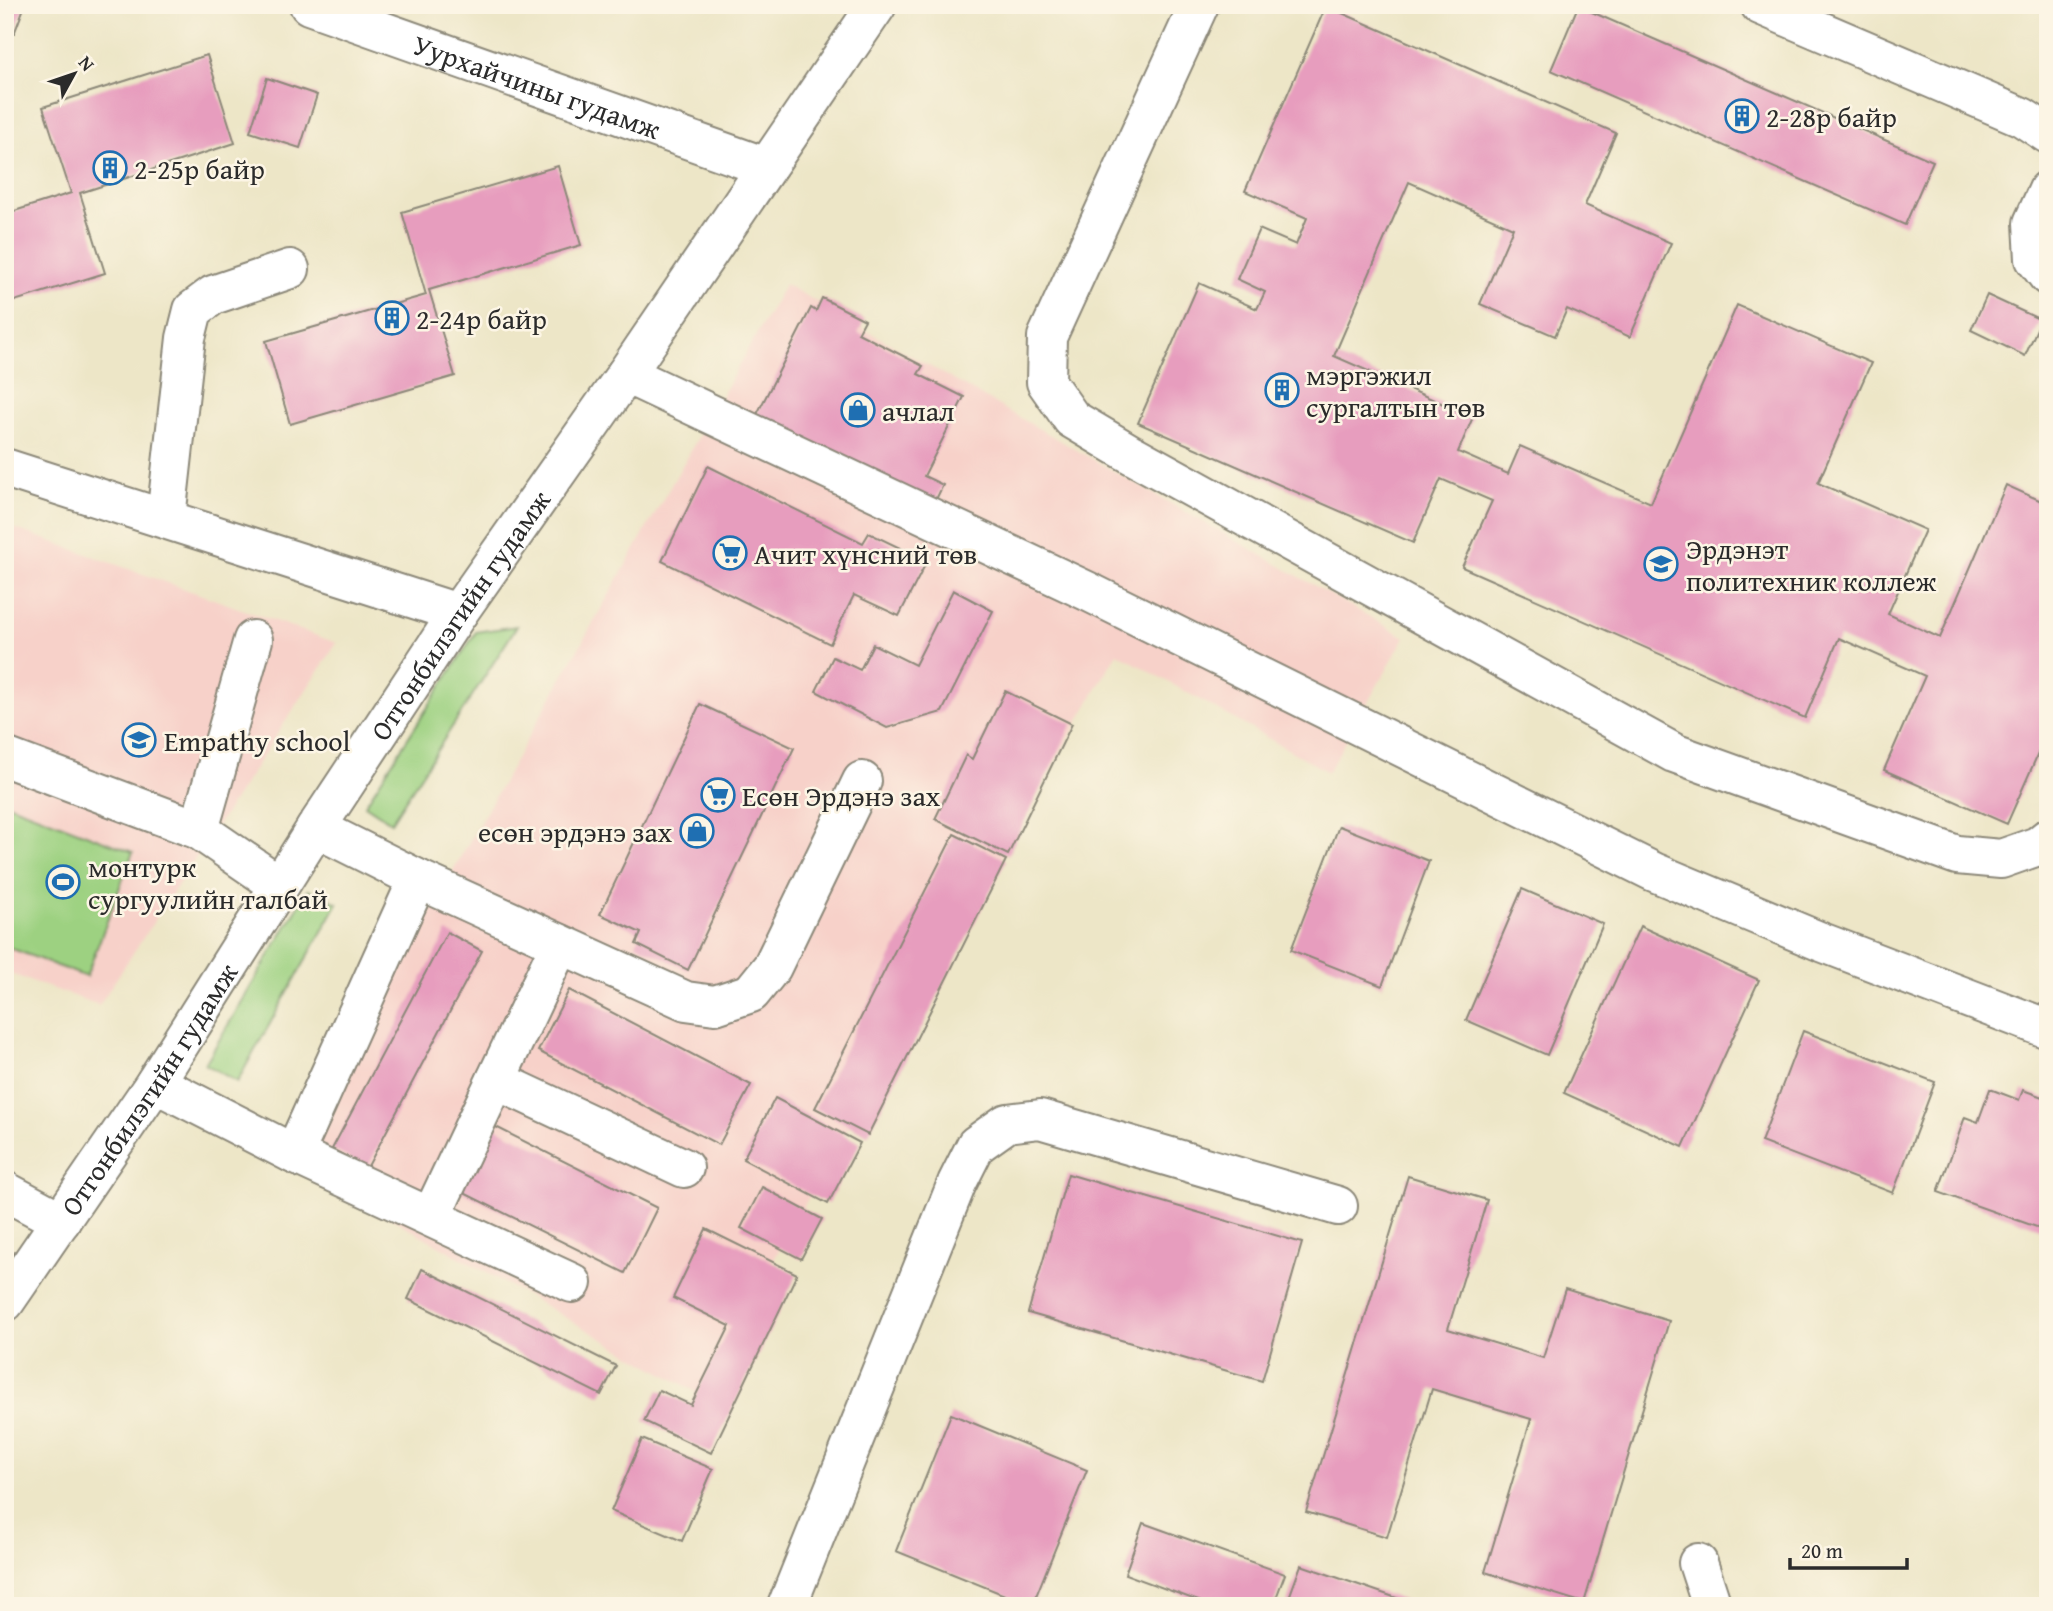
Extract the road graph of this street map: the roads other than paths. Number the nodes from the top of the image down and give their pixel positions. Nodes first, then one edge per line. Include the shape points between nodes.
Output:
1 (309, 5) edge
2 (877, 5) edge
3 (1199, 5) edge
4 (1760, 5) edge
5 (2048, 134) edge
6 (766, 167) junction
7 (2048, 190) edge
8 (290, 269) dead end
9 (2048, 276) edge
10 (626, 374) junction
11 (5, 468) edge
12 (166, 518) junction
13 (458, 613) junction
14 (253, 640) dead end
15 (5, 757) edge
16 (862, 781) dead end
17 (316, 828) junction
18 (199, 830) junction
19 (2048, 838) edge
20 (418, 879) junction
21 (279, 885) junction
22 (560, 944) junction
23 (2048, 1029) edge
24 (496, 1080) junction
25 (155, 1083) junction
26 (294, 1154) junction
27 (684, 1168) dead end
28 (5, 1191) edge
29 (1338, 1206) dead end
30 (431, 1217) junction
31 (61, 1221) junction
32 (572, 1283) dead end
33 (5, 1302) edge
34 (1698, 1563) dead end
35 (788, 1606) edge
36 (1712, 1606) edge

1 - 6 street, Уурхайчины гудамж
2 - 6 street, Отгонбилэгийн гудамж
3 - 19 street via 1047,337 1046,382 1072,419 1674,753 1957,855 2001,859
4 - 5 street via 2022,117
6 - 10 street, Отгонбилэгийн гудамж
7 - 9 street via 2033,223 2035,258
8 - 12 street via 213,295 193,310
10 - 13 street, Отгонбилэгийн гудамж
10 - 23 street via 1087,591 1654,872
11 - 12 street
12 - 13 street
13 - 17 street, Отгонбилэгийн гудамж
14 - 18 street
15 - 18 street
16 - 22 street via 772,967 751,993 715,1005 686,1001
17 - 20 street
17 - 21 street, Отгонбилэгийн гудамж
18 - 21 street
20 - 22 street
20 - 26 street
21 - 25 street, Отгонбилэгийн гудамж
22 - 24 street
24 - 27 street
24 - 30 street
25 - 26 street
25 - 31 street, Отгонбилэгийн гудамж
26 - 30 street
28 - 31 street
29 - 35 street via 1040,1119 1007,1123 976,1145
30 - 32 street
31 - 33 street, Отгонбилэгийн гудамж
34 - 36 street

